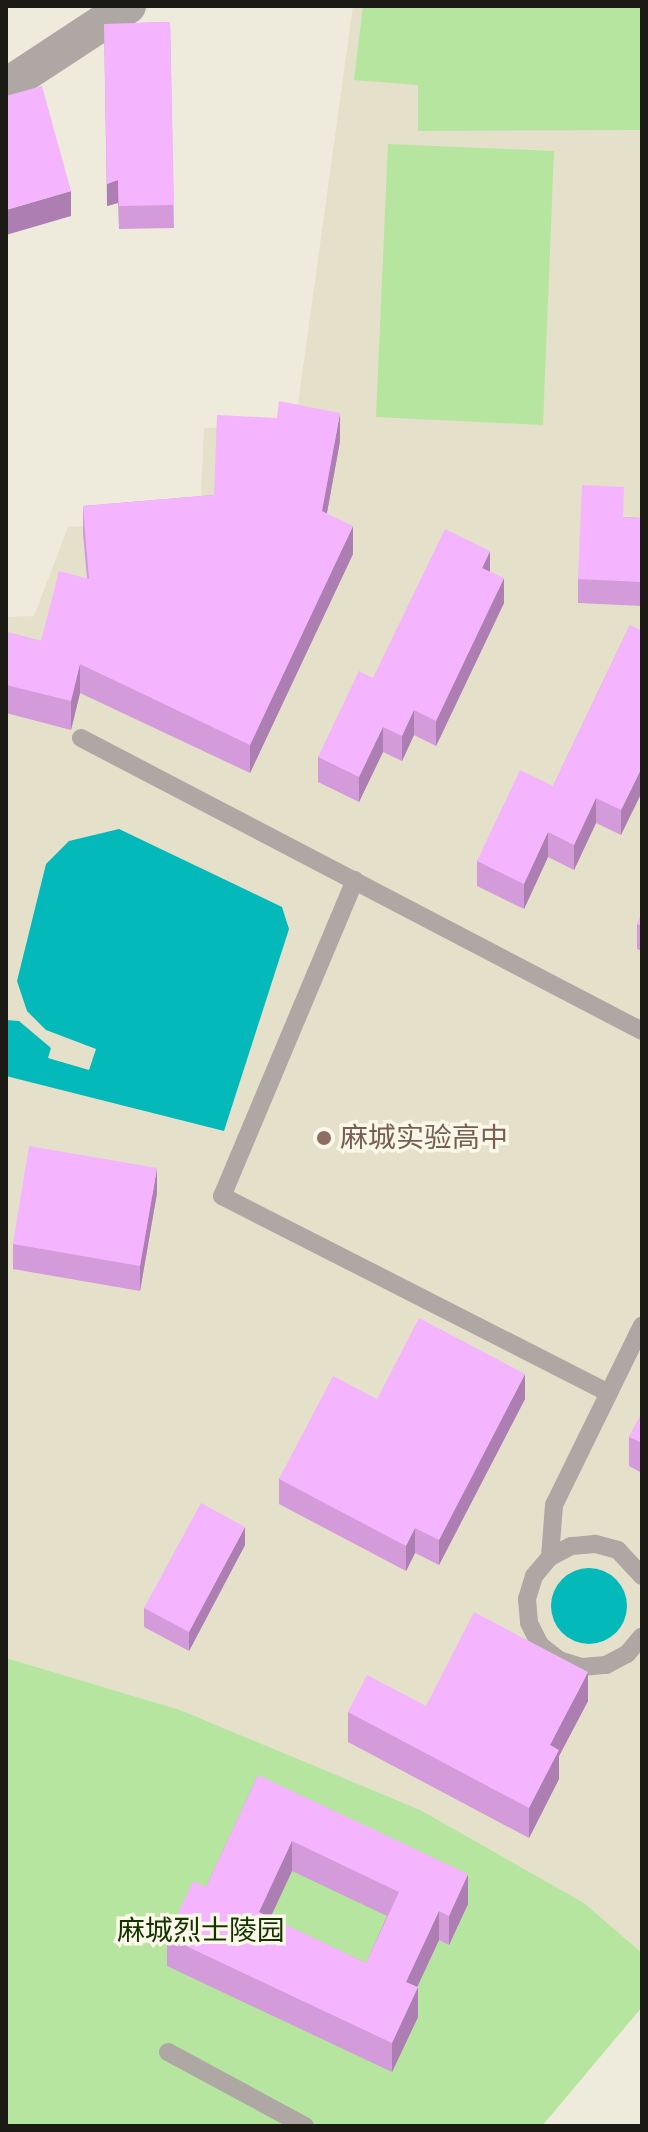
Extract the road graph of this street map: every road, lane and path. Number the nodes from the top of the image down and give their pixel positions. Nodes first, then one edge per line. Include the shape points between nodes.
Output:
1 (128, 6) edge
2 (6, 86) edge
3 (81, 738) dead end
4 (355, 880) junction
5 (642, 1031) edge
6 (642, 1325) edge
7 (609, 1393) junction
8 (550, 1557) junction
9 (642, 1576) edge
10 (640, 1642) edge
11 (168, 2052) dead end
12 (305, 2126) edge

1 - 2 street
3 - 4 lane
4 - 5 lane
4 - 7 lane via 222,1196
6 - 7 lane
7 - 8 lane via 554,1505
8 - 9 lane via 571,1546 595,1544 618,1550
8 - 10 lane via 534,1576 527,1599 529,1623 540,1645 559,1660 582,1667 606,1665
11 - 12 lane

